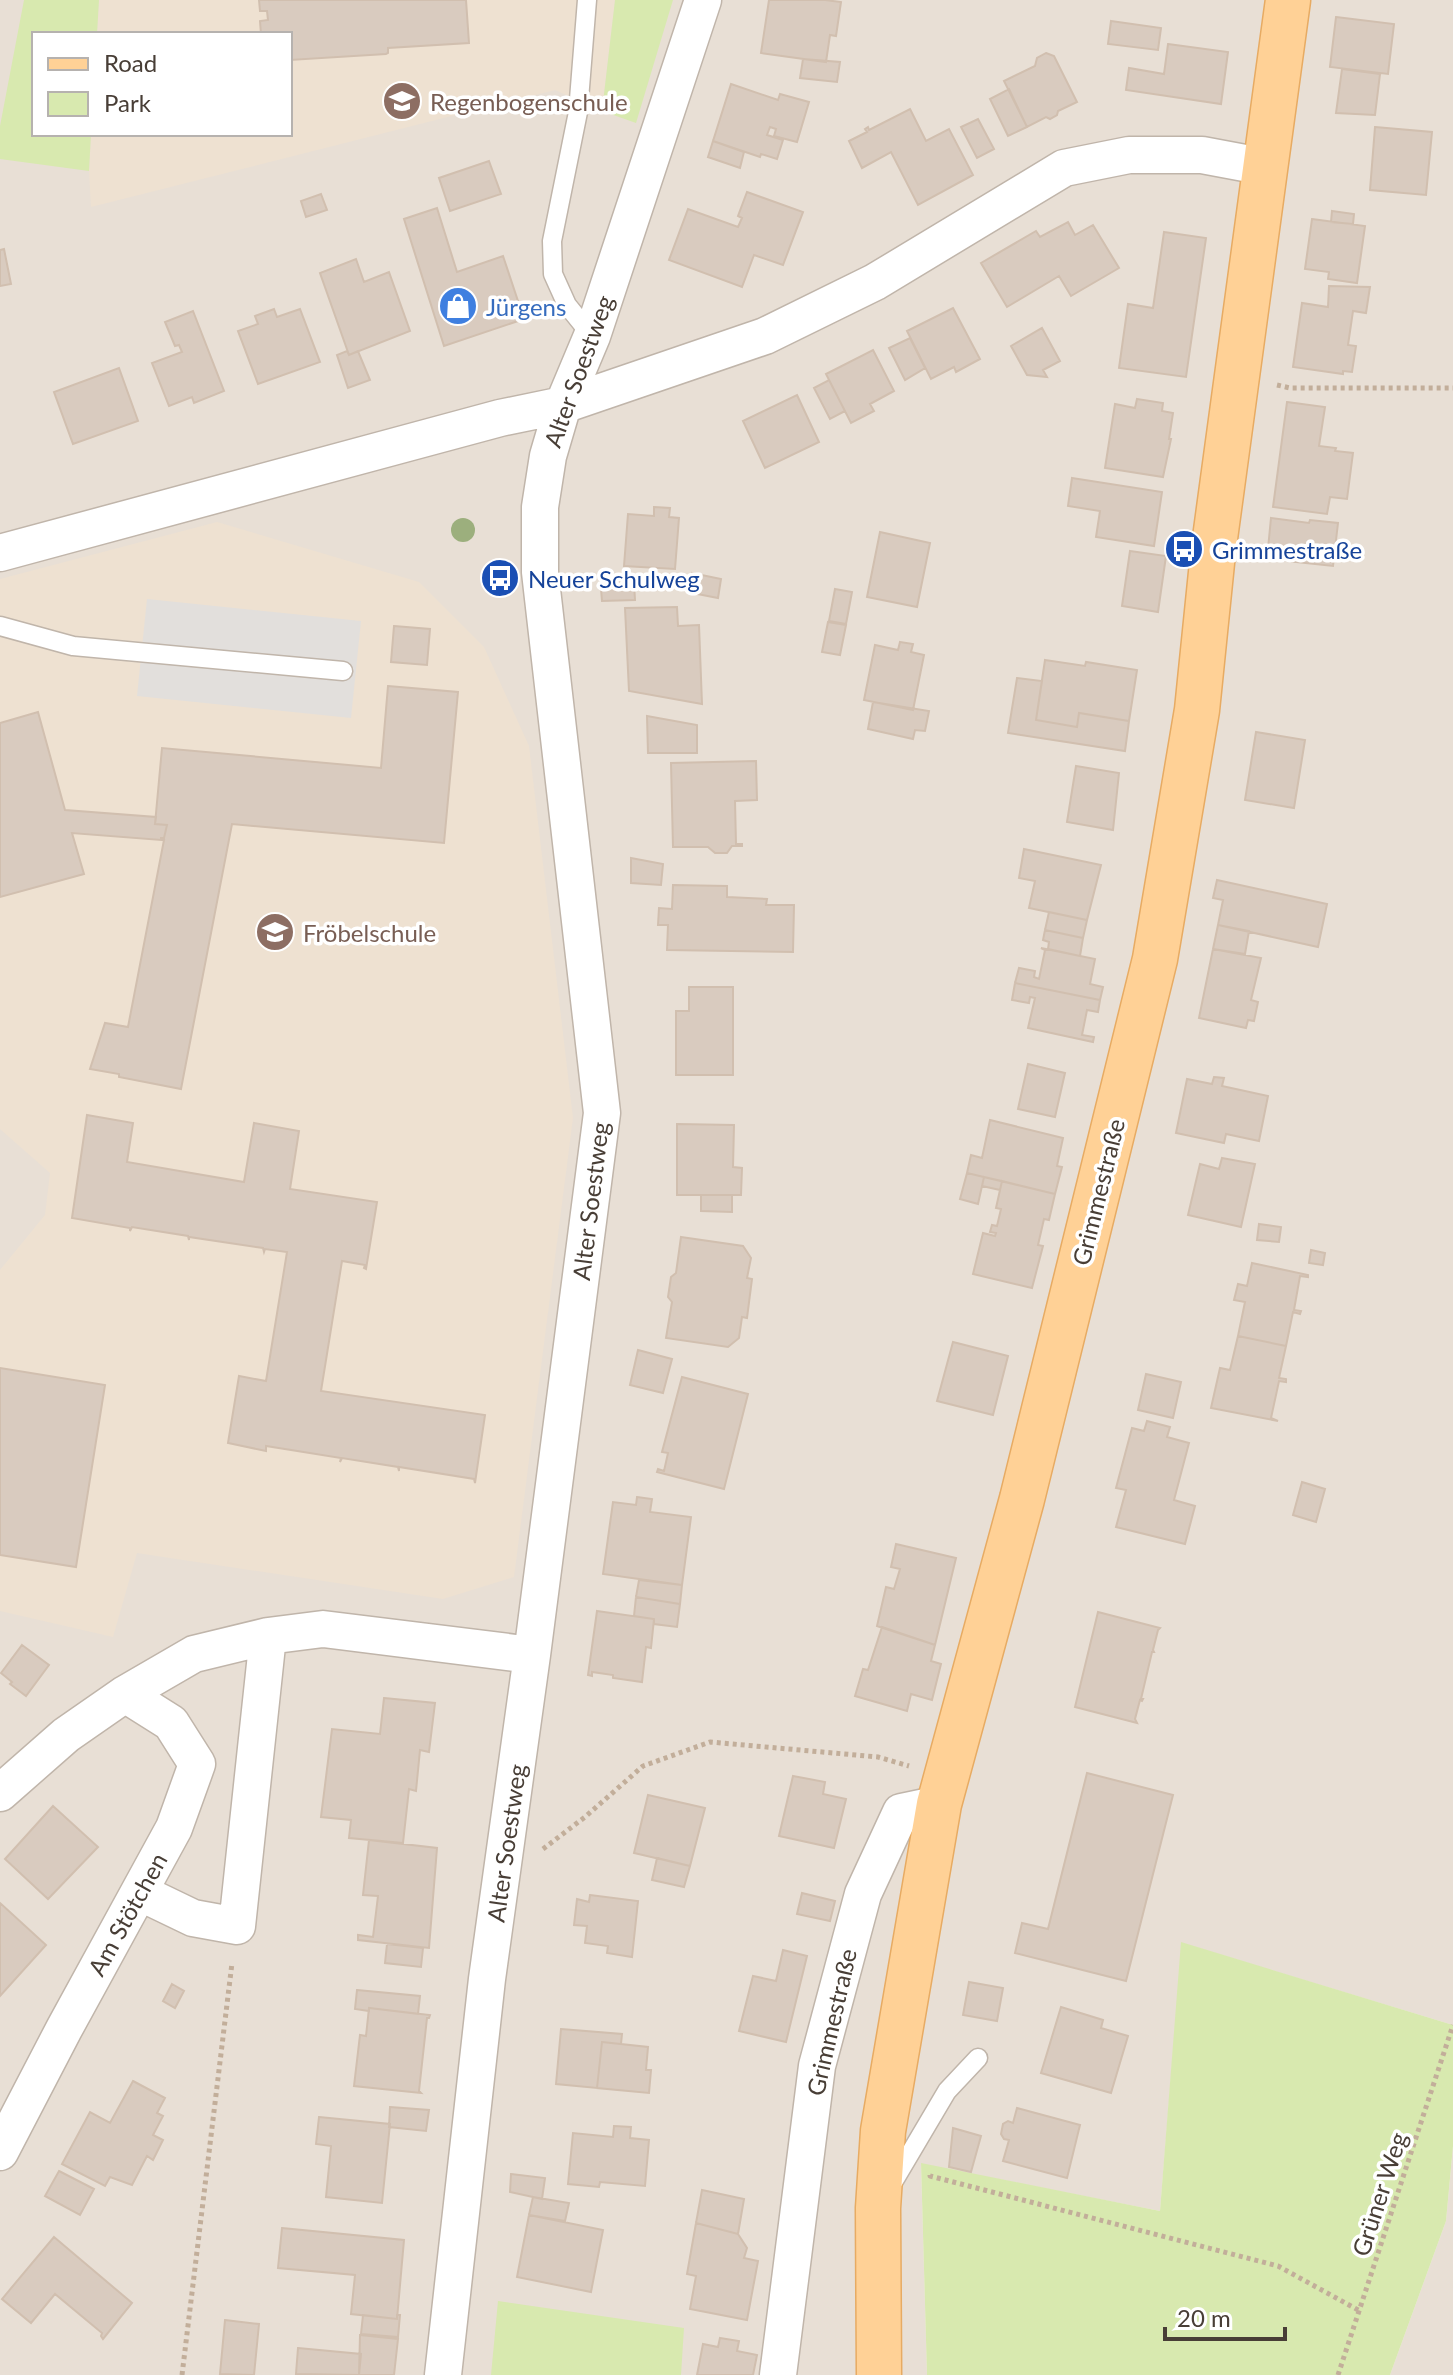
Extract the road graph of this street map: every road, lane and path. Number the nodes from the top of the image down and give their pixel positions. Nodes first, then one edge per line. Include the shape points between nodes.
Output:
1 (587, 0) edge
2 (703, 0) edge
3 (1288, 0) edge
4 (1266, 167) junction
5 (592, 336) junction
6 (1290, 388) dead end
7 (1453, 388) edge
8 (563, 405) junction
9 (0, 553) edge
10 (0, 626) edge
11 (343, 671) dead end
12 (268, 1636) junction
13 (532, 1655) junction
14 (125, 1694) junction
15 (878, 1757) dead end
16 (0, 1793) edge
17 (939, 1804) junction
18 (585, 1817) dead end
19 (139, 1892) junction
20 (237, 1926) junction
21 (1453, 2025) edge
22 (978, 2058) dead end
23 (925, 2127) junction
24 (0, 2152) edge
25 (878, 2208) junction
26 (1360, 2311) junction
27 (182, 2375) edge
28 (443, 2375) edge
29 (778, 2375) edge
30 (879, 2375) edge
31 (1338, 2375) edge

1 - 5 lane via 578,112 552,241 553,274 567,305
2 - 5 street, Alter Soestweg
3 - 4 main road, Grimmestraße
4 - 8 street via 1202,155 1129,155 1064,168 875,282 765,336
4 - 17 main road, Grimmestraße via 1197,710 1155,959 1022,1499
5 - 8 street, Alter Soestweg
6 - 7 path
8 - 9 street
8 - 13 street, Alter Soestweg via 540,507 540,572 602,1113
10 - 11 lane via 73,646
12 - 13 street via 323,1629
12 - 14 street via 194,1654
12 - 20 street
13 - 28 street, Alter Soestweg via 487,1979
14 - 16 street via 66,1735
14 - 19 street, Am Stötchen via 171,1723 197,1764 174,1828
15 - 18 path via 710,1742 643,1766
17 - 25 main road, Grimmestraße via 883,2131
17 - 29 street, Grimmestraße via 901,1812 863,1894 817,2066
19 - 20 street via 193,1918
19 - 24 street, Am Stötchen
20 - 27 path
21 - 26 path, Grüner Weg
22 - 23 lane via 947,2091
23 - 25 lane
23 - 26 path via 930,2176 1278,2266
25 - 30 main road, Grimmestraße
26 - 31 path, Grüner Weg

